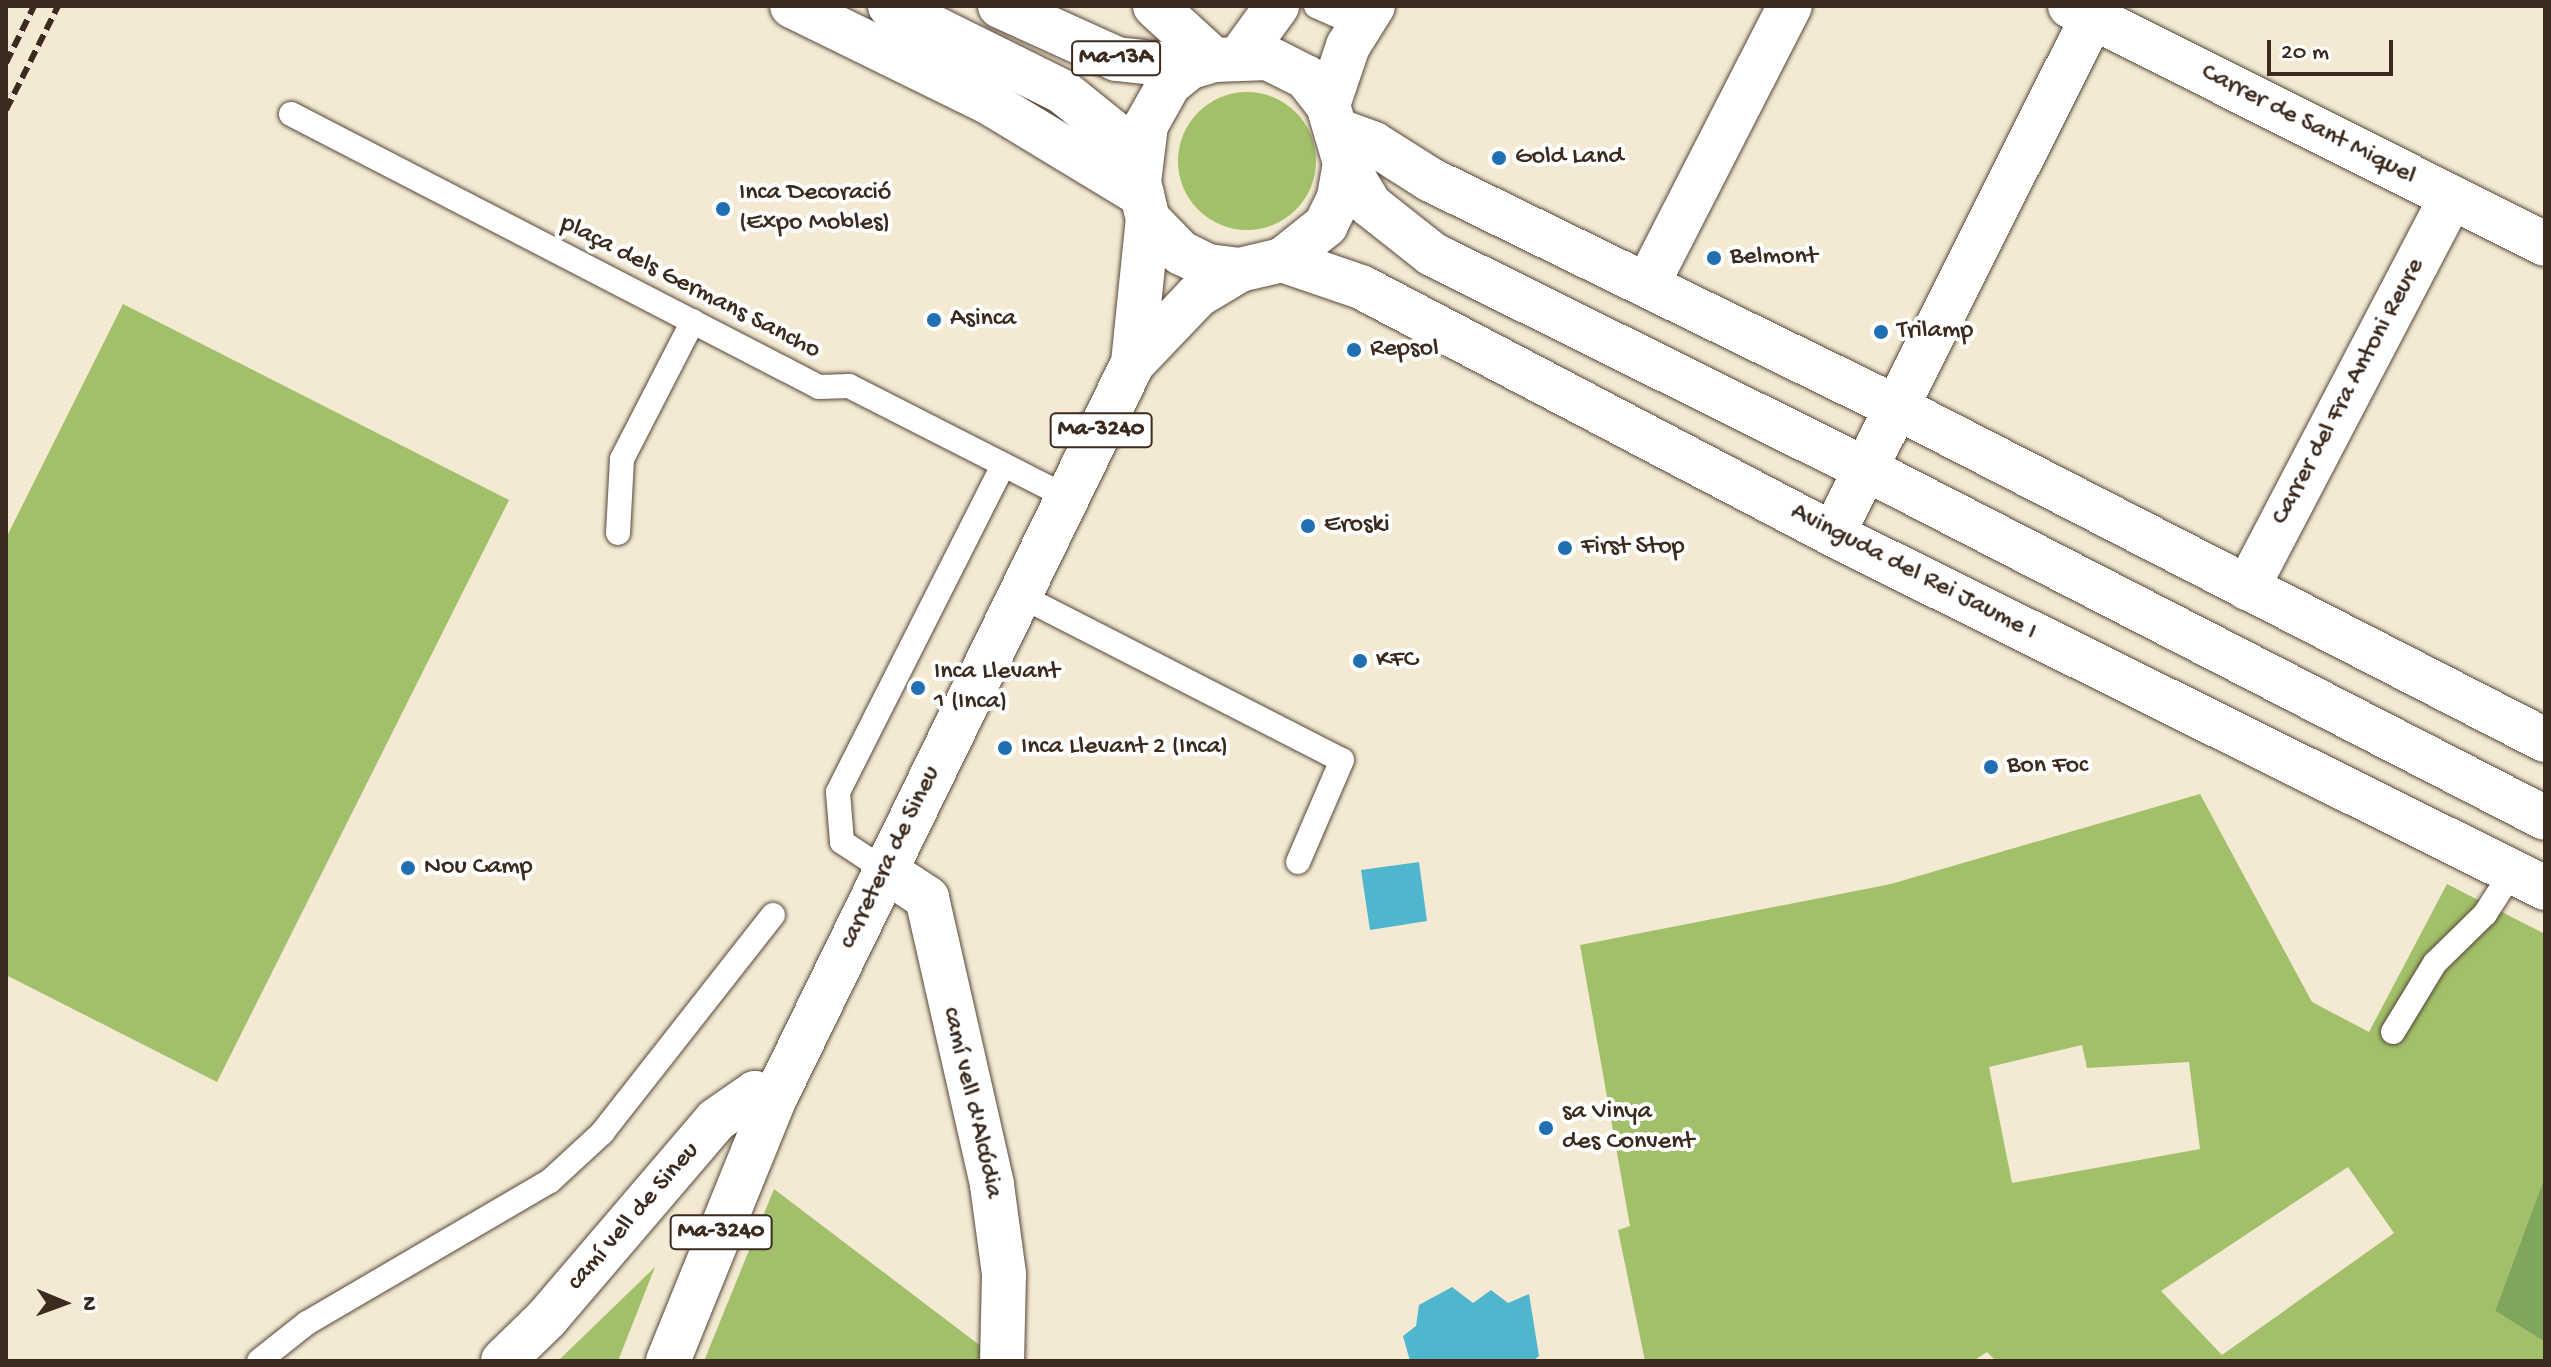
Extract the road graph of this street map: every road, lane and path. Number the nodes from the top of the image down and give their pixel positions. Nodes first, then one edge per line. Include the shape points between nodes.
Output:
1 (792, 6) edge
2 (890, 6) edge
3 (1000, 6) edge
4 (1155, 6) edge
5 (1277, 6) edge
6 (1316, 6) edge
7 (1790, 6) edge
8 (2086, 9) edge
9 (1371, 10) edge
10 (1215, 61) junction
11 (291, 114) dead end
12 (1338, 133) junction
13 (1143, 189) junction
14 (2451, 197) junction
15 (2545, 244) edge
16 (1295, 251) junction
17 (1432, 254) junction
18 (1240, 270) junction
19 (1647, 285) junction
20 (693, 321) junction
21 (1133, 363) junction
22 (1900, 409) junction
23 (1003, 465) junction
24 (1868, 470) junction
25 (1067, 497) junction
26 (618, 533) dead end
27 (1833, 534) junction
28 (2247, 588) junction
29 (1021, 596) junction
30 (2545, 740) edge
31 (2545, 818) edge
32 (1298, 862) dead end
33 (883, 869) junction
34 (2528, 880) edge
35 (773, 915) dead end
36 (2393, 1032) dead end
37 (773, 1102) junction
38 (259, 1361) edge
39 (503, 1361) edge
40 (668, 1361) edge
41 (1002, 1361) edge

1 - 13 main road via 990,103
2 - 13 main road, Ma-13A via 1063,92
3 - 10 main road, Ma-13A via 1117,59
4 - 10 main road
5 - 10 main road
6 - 9 lane via 1345,19
7 - 19 main road
8 - 14 main road, Carrer de Sant Miquel
8 - 22 main road
9 - 12 main road via 1348,46
10 - 12 main road via 1288,64
10 - 13 main road, Ma-3240 via 1154,104
11 - 20 lane, plaça dels Germans Sancho
12 - 16 main road via 1339,198 1326,225
12 - 17 main road via 1370,205
12 - 19 main road via 1374,144 1431,180
13 - 18 main road, Ma-3240 via 1181,253 1208,266
13 - 21 main road, Ma-3240
14 - 15 main road, Carrer de Sant Miquel
14 - 28 main road, Carrer del Fra Antoni Reure
16 - 17 main road via 1352,238
16 - 18 main road, Ma-3240
16 - 27 main road, Avinguda del Rei Jaume I
17 - 24 main road
18 - 21 main road, Ma-3240 via 1198,295
19 - 22 main road
20 - 23 lane, plaça dels Germans Sancho via 819,387 849,386
20 - 26 lane via 622,459
21 - 25 main road, carretera de Sineu / Ma-3240
22 - 24 main road
22 - 28 main road
23 - 25 lane, plaça dels Germans Sancho
23 - 33 lane via 838,792 842,842
24 - 27 main road
24 - 31 main road
25 - 29 main road, carretera de Sineu / Ma-3240
27 - 34 main road, Avinguda del Rei Jaume I
28 - 30 main road
29 - 32 lane via 1342,760
29 - 33 main road, carretera de Sineu / Ma-3240
33 - 37 main road, carretera de Sineu / Ma-3240
33 - 41 main road, camí vell d'Alcúdia via 927,898 992,1185 1004,1274
34 - 36 lane via 2435,963
35 - 38 lane via 602,1133 550,1181 307,1323
37 - 39 main road, camí vell de Sineu via 755,1093 716,1120 547,1318
37 - 40 main road, carretera de Sineu / Ma-3240

